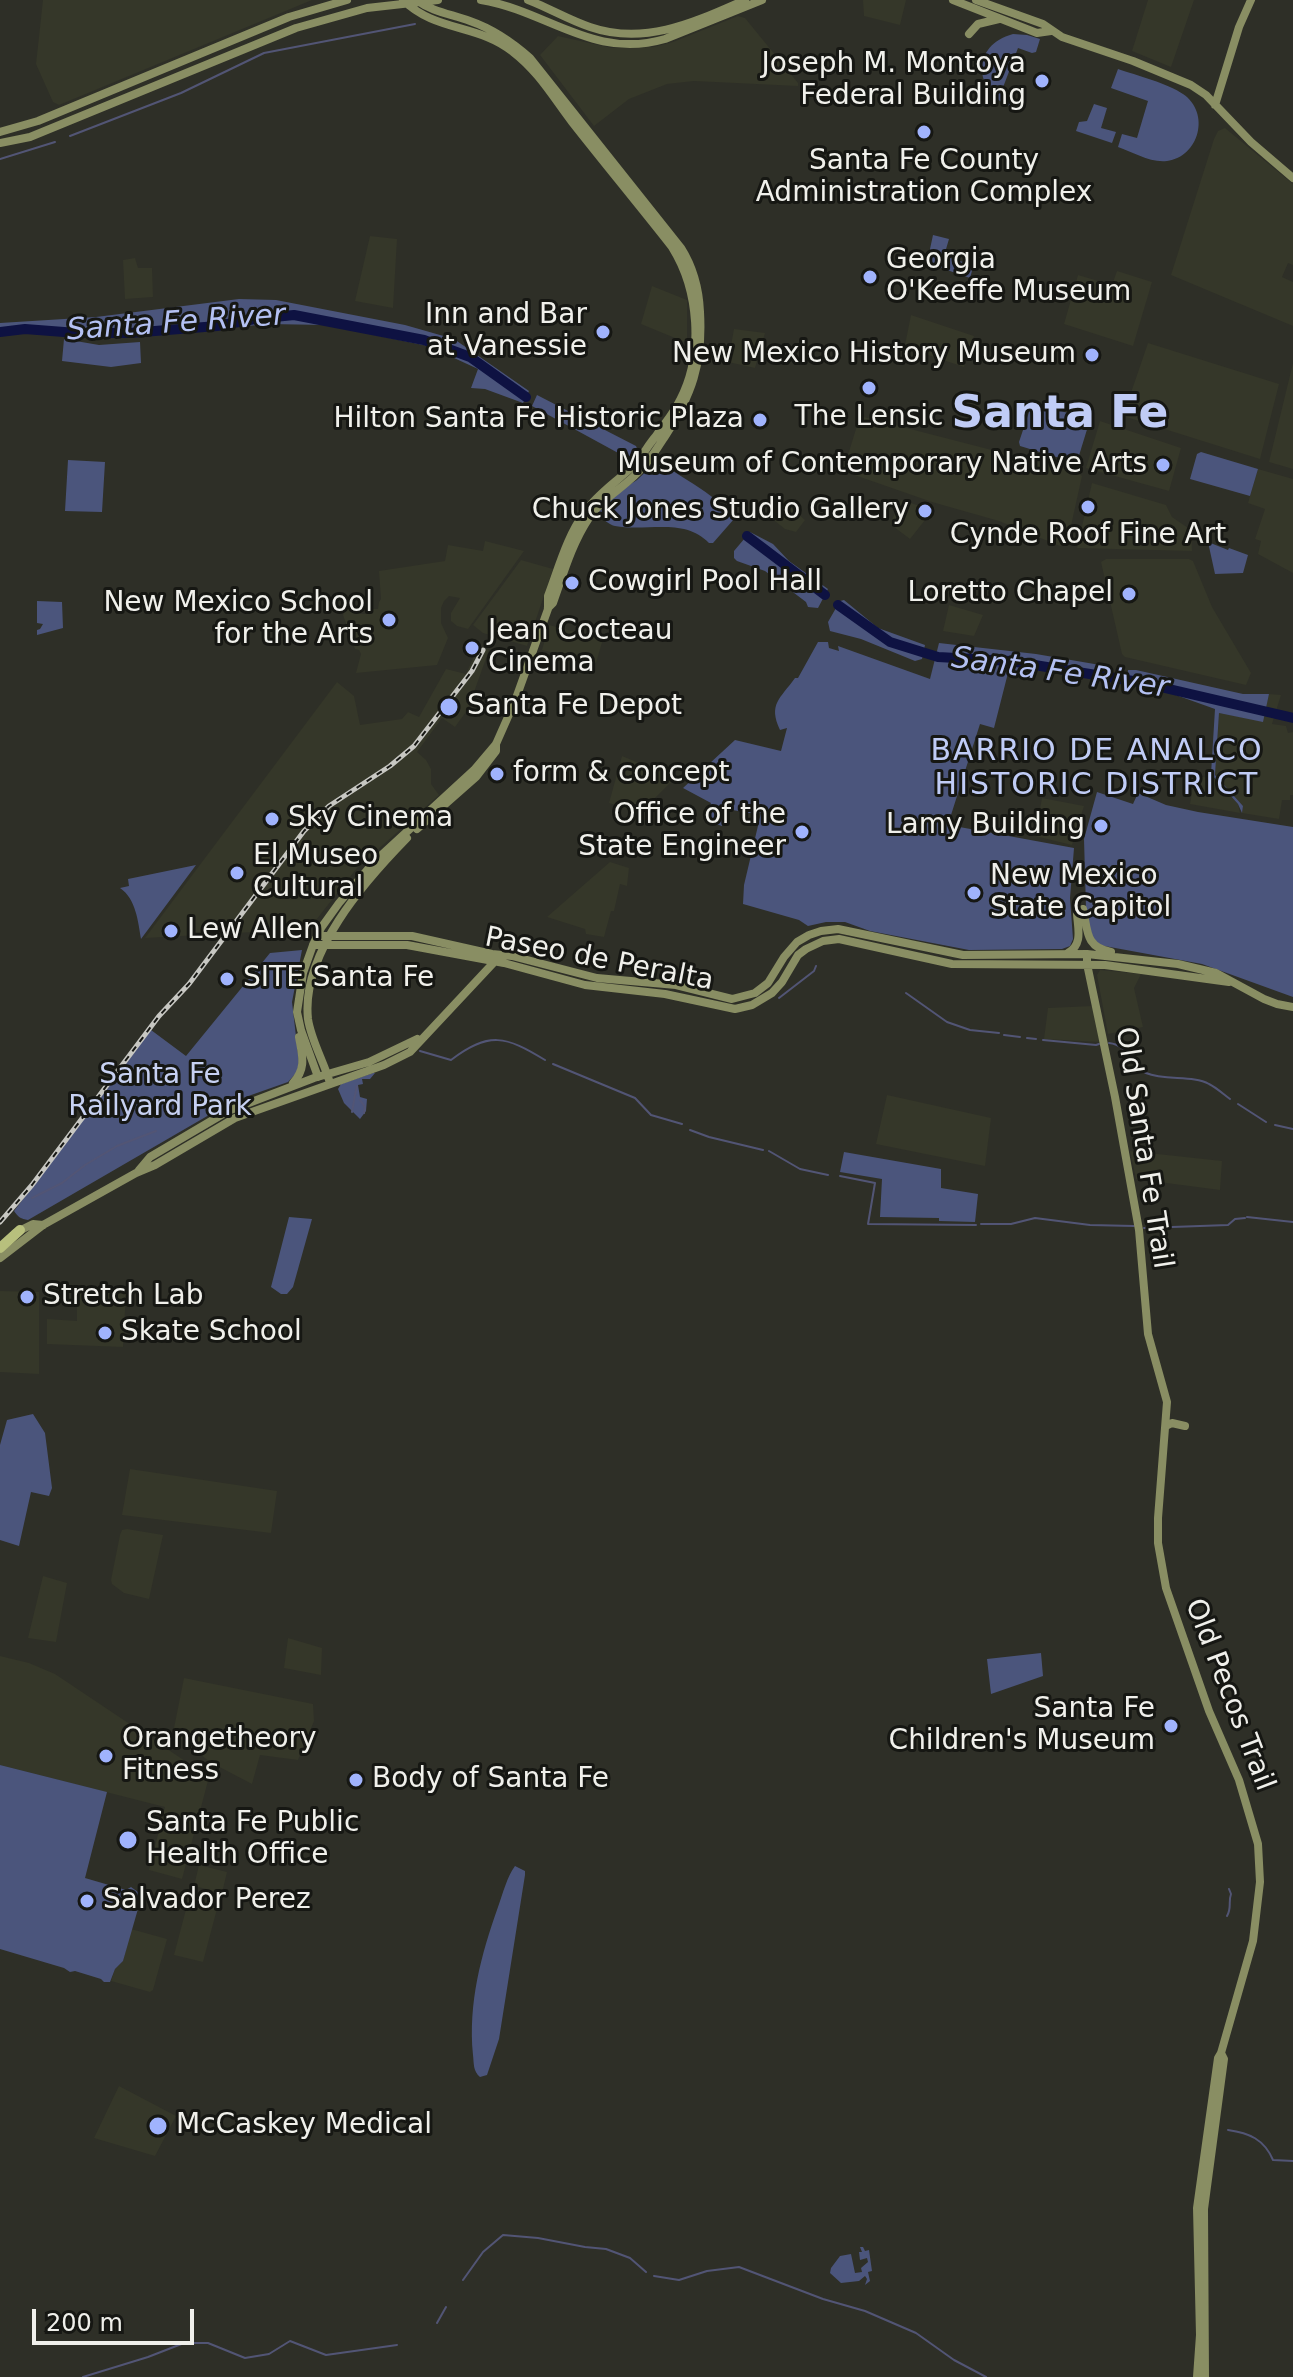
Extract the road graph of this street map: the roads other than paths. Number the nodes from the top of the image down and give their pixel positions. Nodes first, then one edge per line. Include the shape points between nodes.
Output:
1 (347, 0) edge
2 (417, 0) edge
3 (438, 0) edge
4 (481, 0) edge
5 (528, 0) edge
6 (745, 0) edge
7 (762, 0) edge
8 (953, 0) edge
9 (976, 0) edge
10 (1251, 0) edge
11 (404, 1) edge
12 (1003, 20) junction
13 (1051, 31) junction
14 (969, 34) dead end
15 (1215, 105) junction
16 (0, 132) edge
17 (0, 143) edge
18 (1293, 178) edge
19 (643, 461) junction
20 (585, 511) junction
21 (574, 548) junction
22 (563, 556) junction
23 (558, 590) junction
24 (548, 609) junction
25 (496, 744) junction
26 (488, 752) junction
27 (476, 777) junction
28 (805, 930) dead end
29 (855, 932) junction
30 (317, 936) junction
31 (328, 936) junction
32 (313, 945) junction
33 (323, 945) junction
34 (428, 949) junction
35 (1064, 954) junction
36 (1087, 954) junction
37 (979, 955) junction
38 (498, 958) junction
39 (1154, 961) junction
40 (961, 964) junction
41 (1087, 964) junction
42 (479, 978) junction
43 (597, 978) junction
44 (564, 979) junction
45 (1230, 982) junction
46 (621, 985) junction
47 (665, 994) junction
48 (715, 994) junction
49 (1293, 1007) edge
50 (297, 1012) junction
51 (325, 1078) junction
52 (288, 1087) junction
53 (136, 1173) junction
54 (43, 1225) junction
55 (20, 1230) joint
56 (0, 1245) edge
57 (0, 1258) edge
58 (1166, 1396) joint
59 (1166, 1426) junction
60 (1185, 1426) dead end
61 (1221, 2053) junction
62 (1197, 2377) edge
63 (1205, 2377) edge

1 - 16 main road via 289,17
2 - 3 main road
2 - 11 main road
2 - 19 main road via 493,31 530,58 689,262 699,300 698,366 680,414
4 - 7 main road via 514,7 587,38 626,44 665,39
5 - 6 main road via 594,29 633,35 668,30
8 - 12 main road
9 - 13 main road
10 - 15 main road
11 - 17 main road via 285,31 30,137
11 - 19 main road via 434,21 499,41 526,63 682,263 693,305 692,364 679,404
12 - 13 main road via 1037,33
12 - 14 main road via 978,24
13 - 15 main road via 1185,82
15 - 18 main road
19 - 20 main road
19 - 21 main road via 599,505
20 - 21 main road
20 - 22 main road
21 - 23 main road
22 - 23 main road
22 - 24 main road
23 - 24 main road
24 - 25 main road
25 - 26 main road
25 - 27 main road
26 - 27 main road
26 - 30 main road via 374,862
27 - 31 main road via 390,856
28 - 29 main road via 836,925
29 - 37 main road, Paseo de Peralta
29 - 48 main road, Paseo de Peralta via 830,929 809,935 790,950 760,990 737,998
30 - 31 main road, Paseo de Peralta
30 - 32 main road
31 - 33 main road
31 - 38 main road, Paseo de Peralta via 412,936
32 - 33 main road, Paseo de Peralta
32 - 50 main road
33 - 34 main road, Paseo de Peralta via 394,943
33 - 51 main road via 308,1007
34 - 38 main road, Paseo de Peralta
34 - 42 main road via 472,960
35 - 36 main road, Paseo de Peralta
35 - 37 main road, Paseo de Peralta
35 - 39 main road via 1078,943 1080,912 1097,948
36 - 39 main road, Paseo de Peralta
36 - 41 main road, Old Santa Fe Trail
37 - 40 main road
38 - 42 main road
38 - 43 main road, Paseo de Peralta
38 - 44 main road, Paseo de Peralta
39 - 45 main road, Paseo de Peralta via 1207,970
40 - 41 main road, Paseo de Peralta
40 - 47 main road, Paseo de Peralta via 839,939 814,944 798,955 777,989 752,1005 729,1009
41 - 45 main road, Paseo de Peralta
41 - 58 main road, Old Santa Fe Trail via 1139,1230 1148,1334
42 - 51 main road via 422,1036
43 - 44 main road
43 - 46 main road, Paseo de Peralta
44 - 46 main road, Paseo de Peralta
45 - 49 main road, Paseo de Peralta
46 - 47 main road, Paseo de Peralta
46 - 48 main road, Paseo de Peralta via 658,983
47 - 48 main road
50 - 51 main road
50 - 52 main road via 303,1065
51 - 52 main road
51 - 53 main road via 235,1118
52 - 53 main road via 211,1119 150,1157
53 - 54 main road
54 - 55 main road
54 - 57 main road
55 - 56 highway
58 - 59 main road, Old Pecos Trail
59 - 60 main road
59 - 61 main road, Old Pecos Trail via 1158,1510 1166,1588 1258,1844 1253,1941
61 - 62 main road, Old Pecos Trail via 1197,2208
61 - 63 main road, Old Pecos Trail via 1204,2209

